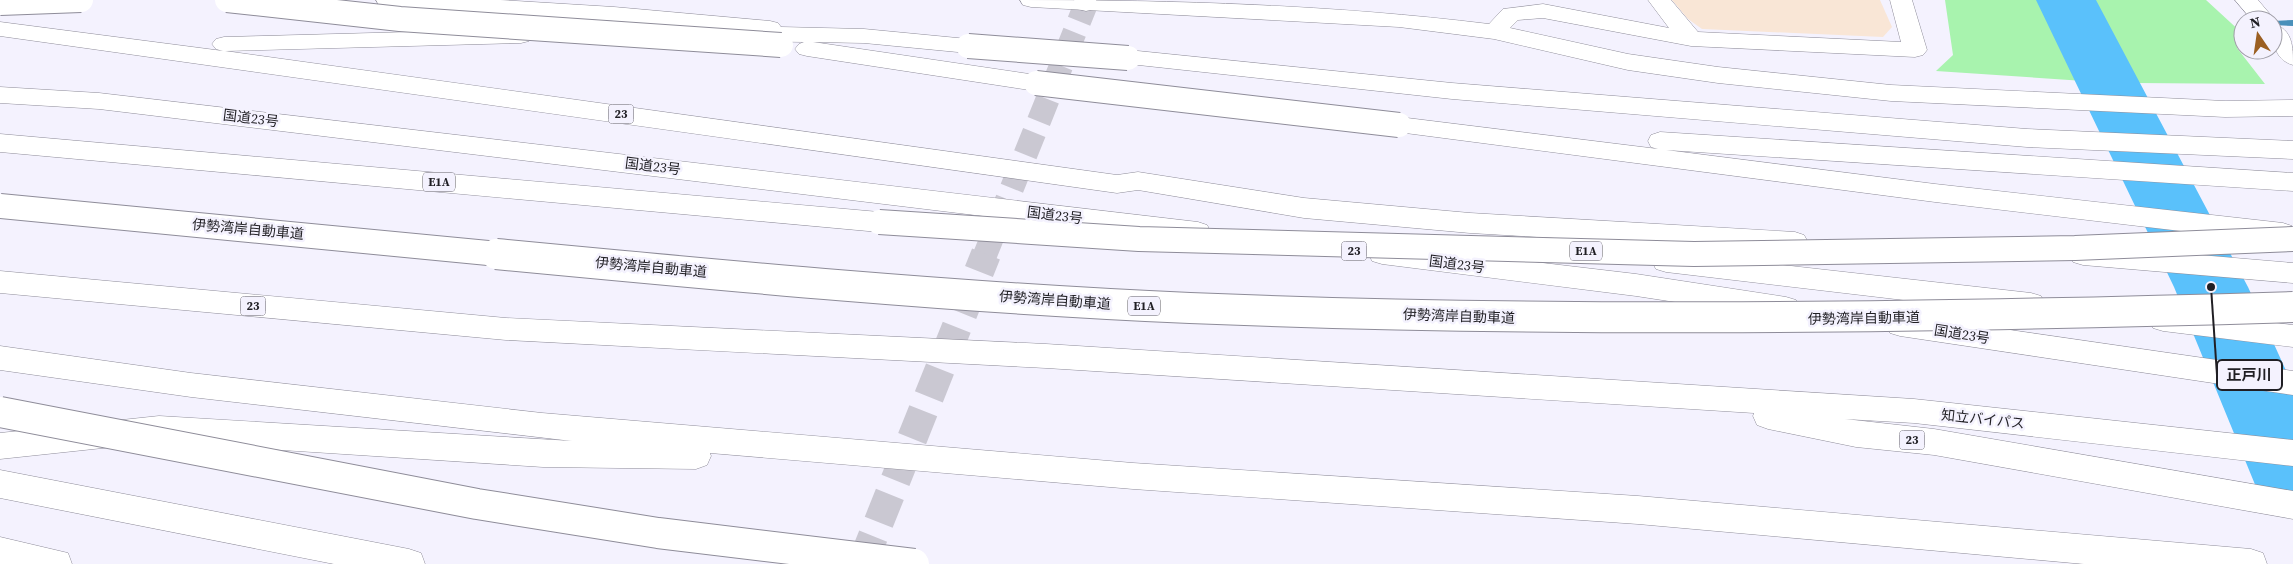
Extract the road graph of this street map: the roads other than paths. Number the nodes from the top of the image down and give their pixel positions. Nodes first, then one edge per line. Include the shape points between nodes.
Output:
1 (81, 0) edge
2 (92, 0) edge
3 (227, 0) edge
4 (387, 0) edge
5 (1031, 0) edge
6 (1659, 0) edge
7 (1902, 0) edge
8 (2246, 0) edge
9 (1086, 2) edge
10 (0, 3) edge
11 (2255, 10) edge
12 (0, 29) edge
13 (1494, 32) junction
14 (864, 36) junction
15 (1691, 39) junction
16 (125, 44) junction
17 (2283, 44) edge
18 (2293, 57) edge
19 (0, 95) edge
20 (2293, 108) edge
21 (1399, 125) junction
22 (0, 143) edge
23 (2293, 150) edge
24 (2293, 182) edge
25 (1117, 184) junction
26 (0, 206) edge
27 (2293, 234) edge
28 (2293, 239) edge
29 (2293, 273) edge
30 (0, 282) edge
31 (2293, 307) edge
32 (2293, 336) edge
33 (2108, 356) junction
34 (0, 358) edge
35 (2293, 368) edge
36 (2293, 383) edge
37 (1671, 396) junction
38 (0, 412) edge
39 (0, 446) edge
40 (2293, 453) edge
41 (920, 459) junction
42 (0, 484) edge
43 (2293, 505) edge
44 (0, 552) edge
45 (56, 564) edge
46 (409, 564) edge
47 (914, 564) edge
48 (2251, 564) edge

1 - 2 main road
1 - 10 main road, bridge
3 - 21 main road, bridge via 400,19 781,45 1036,83
4 - 14 main road via 614,14
5 - 9 main road
6 - 15 main road
7 - 15 main road via 1915,50
8 - 11 main road
9 - 13 main road via 1399,20
12 - 16 main road, 23
13 - 15 main road via 1511,14 1543,10
13 - 20 main road via 1628,62 1892,93 2225,108
14 - 16 main road via 615,35 427,38 315,44
14 - 23 main road, bridge via 1128,58 1452,91 2027,138
16 - 25 main road, 23
17 - 18 main road
19 - 33 main road, 国道23号 / 23 via 99,101 599,159 1636,285
21 - 24 main road
21 - 27 main road via 1935,193
22 - 28 main road, E1A, bridge via 878,222 1139,239 1694,254 2065,248
25 - 29 main road, 23 via 1138,181 1304,208 1470,223 1708,239 2072,254
25 - 32 main road, bridge via 1135,194 1457,238
26 - 31 main road, 伊勢湾岸自動車道 / E1A, bridge via 852,286 1144,306 1490,317 1758,319 2052,315
30 - 37 main road, 23 via 506,329 1046,356
33 - 35 main road, 23
33 - 36 main road, 23
34 - 41 main road via 191,385 542,426
37 - 40 main road, 知立バイパス / 23 via 1914,411
37 - 43 main road, 23 via 1856,434 1934,442
38 - 47 main road, bridge via 477,504 658,533
39 - 41 main road via 159,429 543,454
41 - 48 main road via 1638,510
42 - 46 main road
44 - 45 main road

